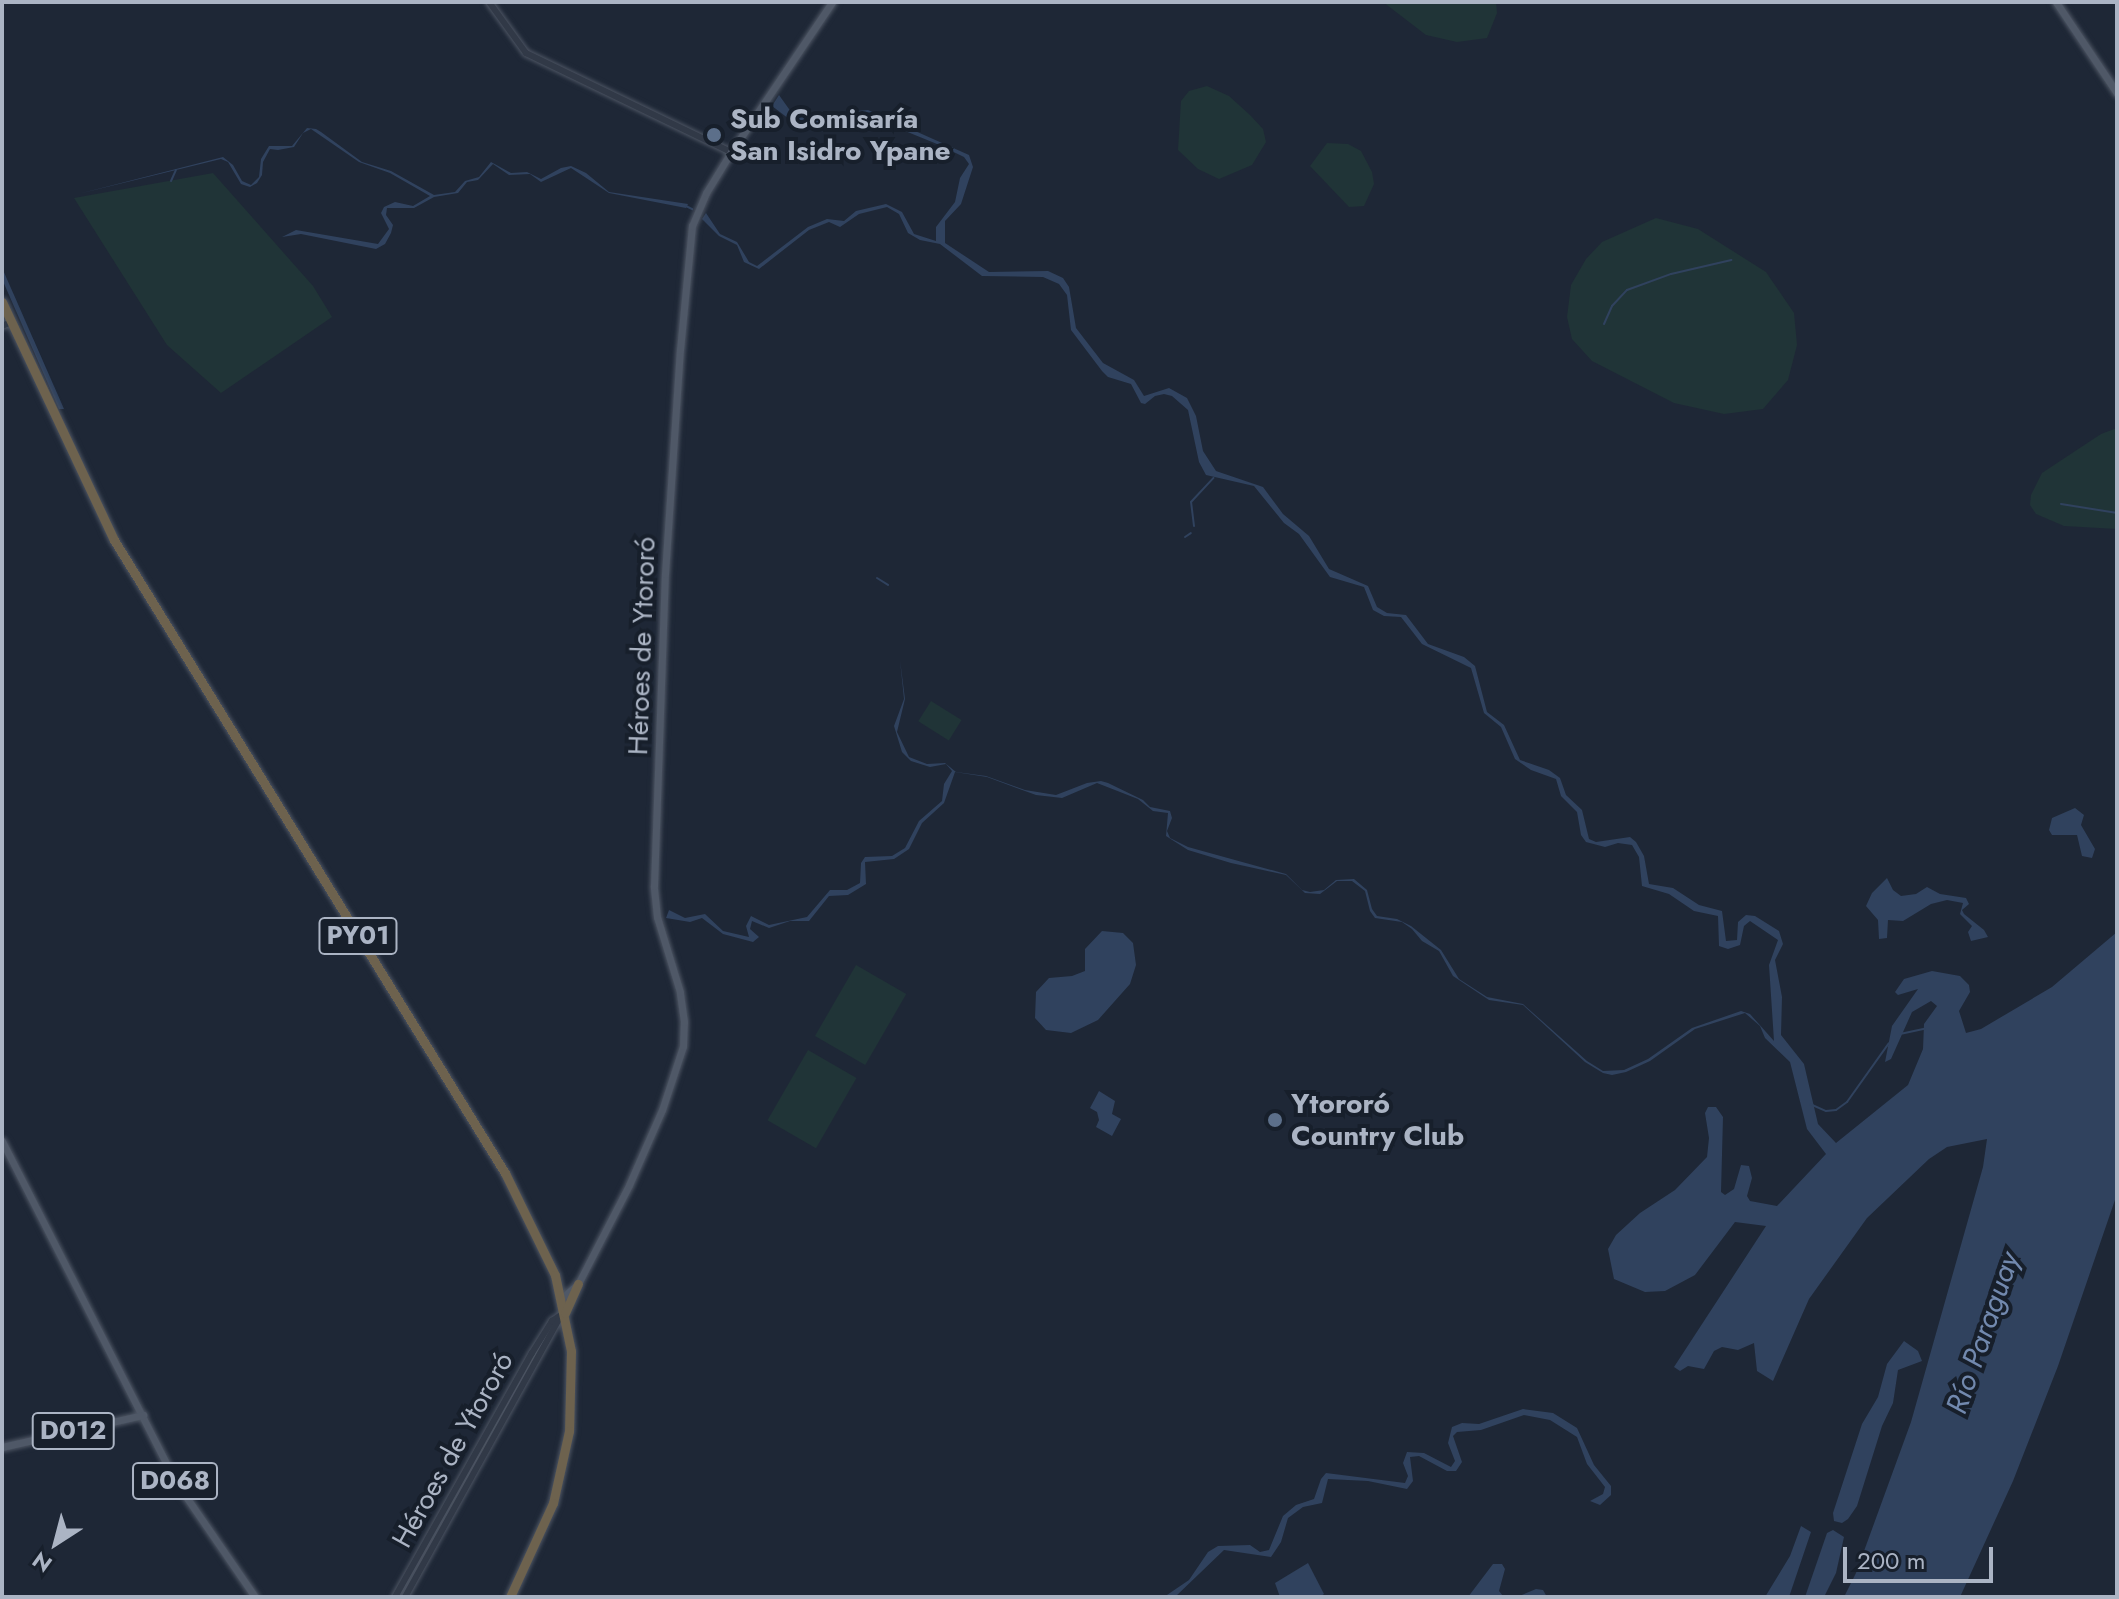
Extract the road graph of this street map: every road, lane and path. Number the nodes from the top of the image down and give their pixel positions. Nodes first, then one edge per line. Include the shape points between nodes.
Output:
1 (489, 2) edge
2 (832, 2) edge
3 (2056, 2) edge
4 (2117, 93) edge
5 (731, 152) junction
6 (2, 302) edge
7 (6, 324) edge
8 (2, 1141) edge
9 (580, 1282) junction
10 (557, 1283) junction
11 (562, 1298) junction
12 (562, 1315) junction
13 (552, 1326) junction
14 (143, 1415) junction
15 (2, 1447) edge
16 (255, 1597) edge
17 (395, 1597) edge
18 (405, 1597) edge
19 (510, 1597) edge

1 - 5 street via 526,53
2 - 5 main road, Héroes de Ytororó
3 - 4 main road
5 - 9 main road, Héroes de Ytororó via 695,216 665,574 654,886 657,917 680,992 683,1046 646,1150
6 - 7 highway, PY01
7 - 10 highway, PY01 via 114,540 505,1173
8 - 14 main road, D068
9 - 10 highway
9 - 11 main road, Héroes de Ytororó
9 - 12 highway
10 - 11 highway, PY01
11 - 12 highway, PY01
12 - 13 street
12 - 19 highway, PY01 via 573,1387 562,1471
13 - 17 street, Héroes de Ytororó
13 - 18 street, Héroes de Ytororó
14 - 15 main road, D012
14 - 16 main road, D068 via 187,1500

